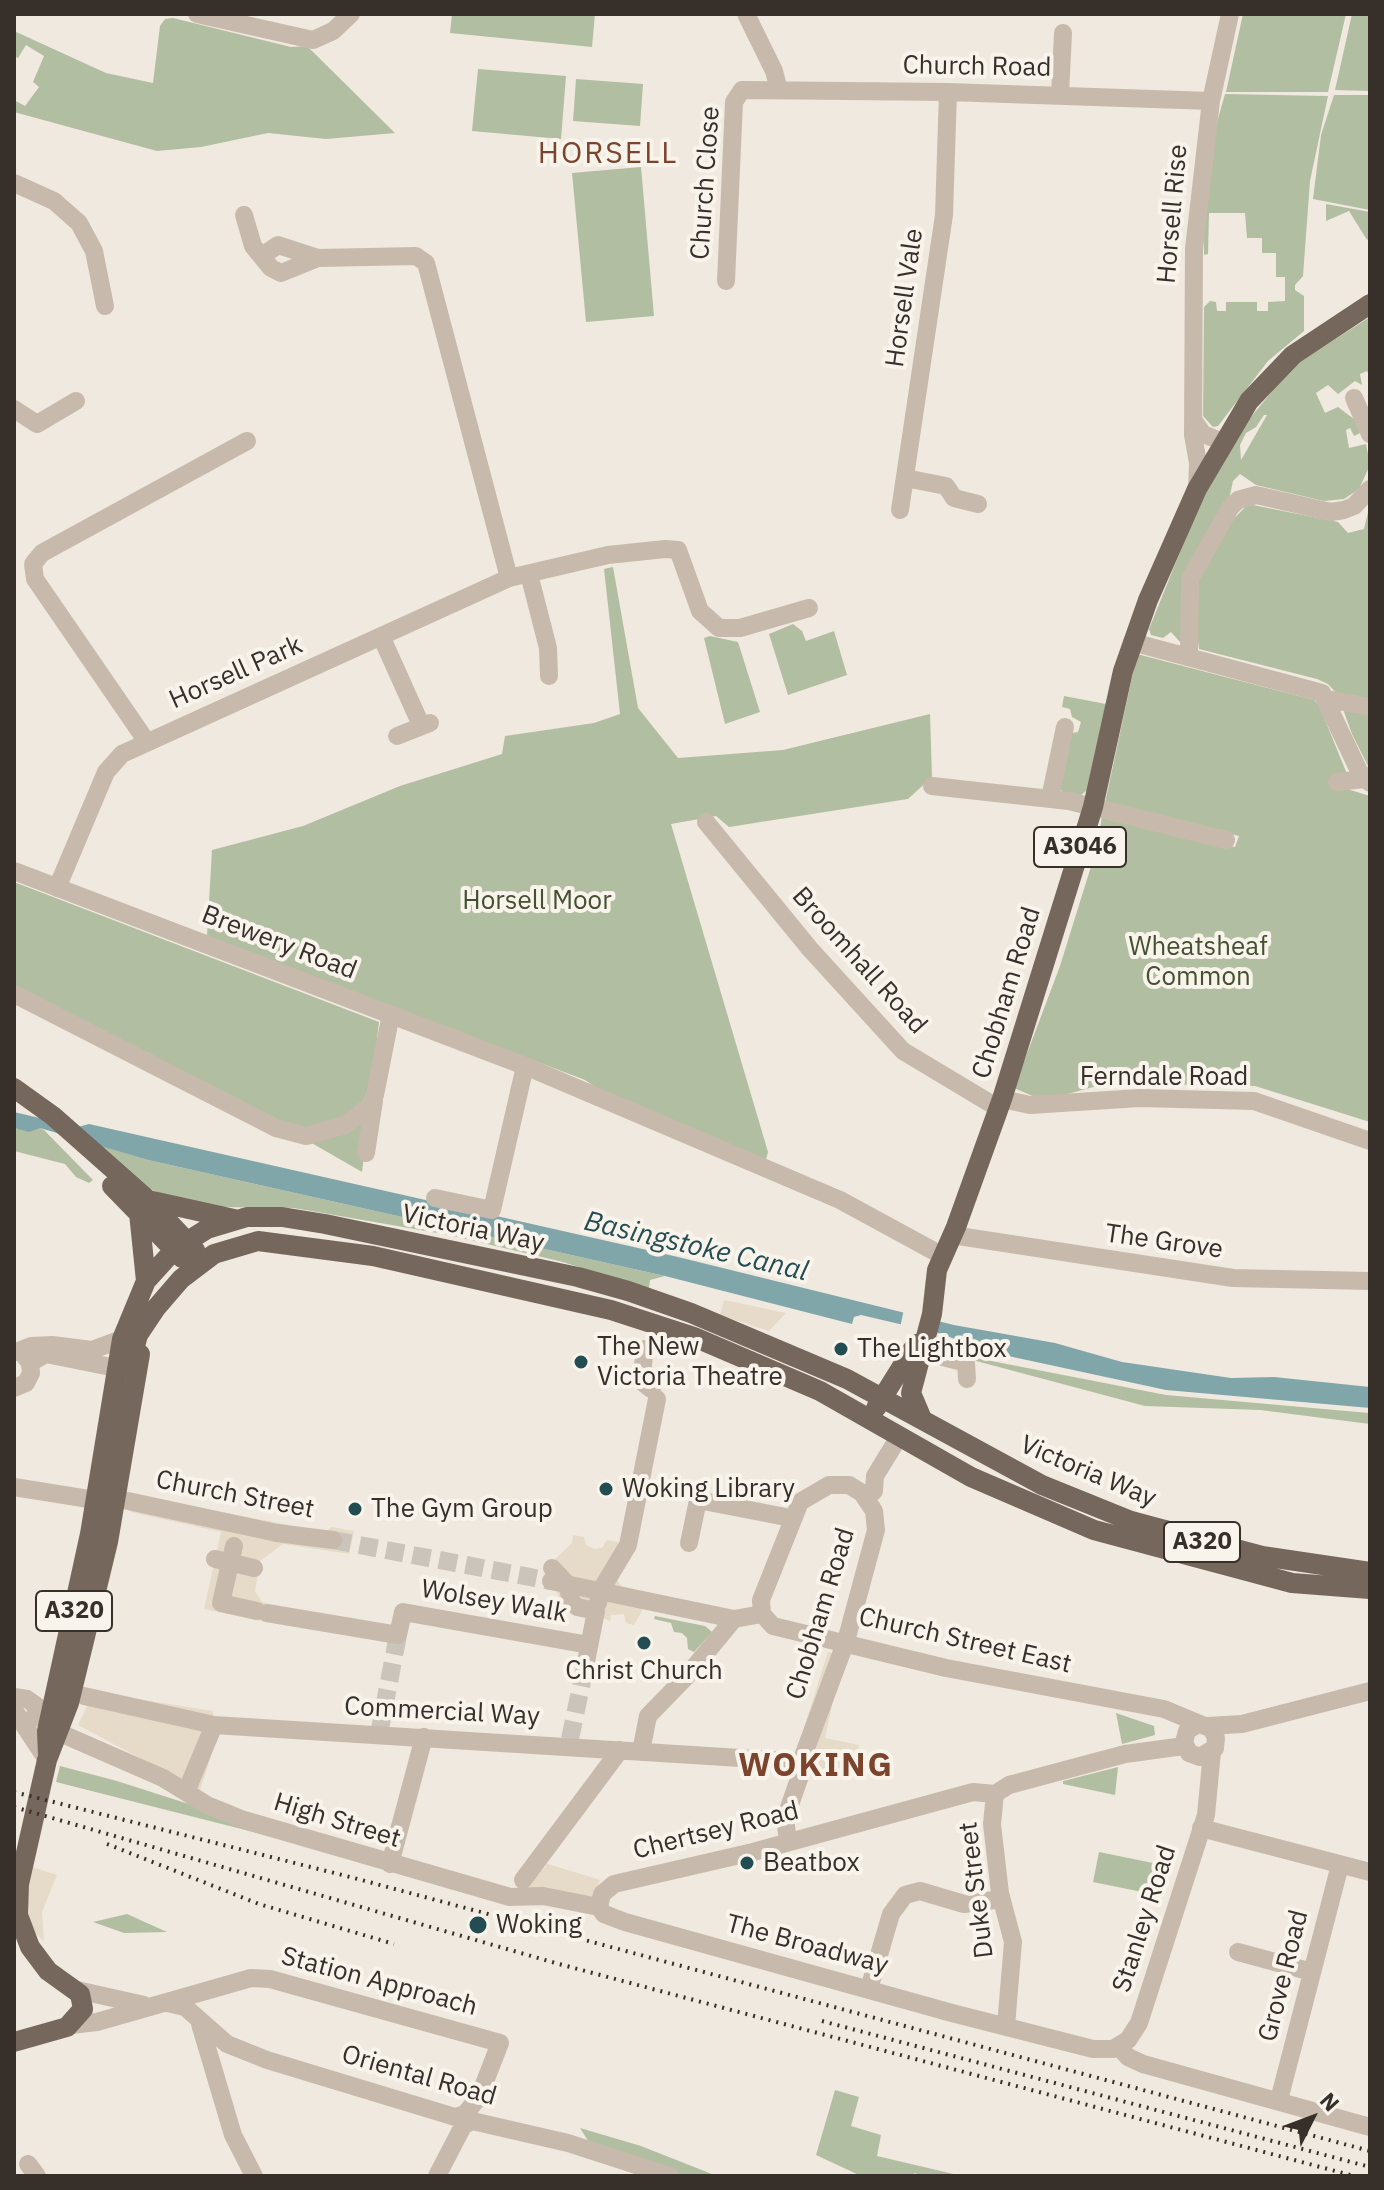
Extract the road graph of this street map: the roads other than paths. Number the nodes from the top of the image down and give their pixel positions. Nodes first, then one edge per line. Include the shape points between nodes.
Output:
1 (197, 14) edge
2 (351, 14) edge
3 (746, 14) edge
4 (1230, 14) edge
5 (224, 18) edge
6 (1062, 32) dead end
7 (742, 90) joint
8 (779, 90) junction
9 (948, 92) junction
10 (1060, 95) junction
11 (1211, 101) junction
12 (14, 183) edge
13 (241, 221) dead end
14 (262, 256) junction
15 (318, 258) junction
16 (724, 273) dead end
17 (100, 296) dead end
18 (1370, 304) edge
19 (1352, 396) dead end
20 (76, 401) dead end
21 (14, 409) edge
22 (1194, 421) junction
23 (1370, 434) edge
24 (247, 441) dead end
25 (1223, 442) junction
26 (905, 478) junction
27 (1197, 489) junction
28 (1370, 489) edge
29 (978, 504) dead end
30 (1350, 507) junction
31 (900, 510) dead end
32 (1355, 526) dead end
33 (529, 574) junction
34 (509, 578) junction
35 (809, 608) dead end
36 (381, 636) junction
37 (1132, 642) junction
38 (1189, 657) junction
39 (555, 666) dead end
40 (1327, 699) junction
41 (1370, 707) edge
42 (1065, 727) dead end
43 (414, 731) dead end
44 (147, 742) junction
45 (1367, 781) edge
46 (1337, 782) dead end
47 (932, 786) dead end
48 (1050, 798) junction
49 (1093, 807) junction
50 (706, 822) dead end
51 (1226, 840) dead end
52 (14, 871) edge
53 (57, 888) junction
54 (14, 994) edge
55 (391, 1014) junction
56 (525, 1066) junction
57 (375, 1095) junction
58 (19, 1096) edge
59 (1000, 1103) junction
60 (1370, 1141) edge
61 (366, 1153) dead end
62 (435, 1198) dead end
63 (143, 1206) junction
64 (235, 1219) junction
65 (952, 1235) junction
66 (182, 1244) junction
67 (941, 1255) junction
68 (198, 1266) junction
69 (146, 1281) junction
70 (1370, 1281) edge
71 (148, 1321) junction
72 (122, 1339) junction
73 (923, 1345) junction
74 (20, 1356) edge
75 (653, 1366) dead end
76 (116, 1368) junction
77 (898, 1372) junction
78 (847, 1379) junction
79 (967, 1379) dead end
80 (14, 1388) edge
81 (885, 1411) junction
82 (922, 1419) junction
83 (894, 1445) dead end
84 (19, 1488) edge
85 (867, 1498) junction
86 (112, 1507) junction
87 (791, 1518) junction
88 (333, 1540) tunnel mouth
89 (246, 1541) junction
90 (689, 1543) dead end
91 (254, 1568) dead end
92 (1370, 1572) edge
93 (557, 1578) tunnel mouth
94 (1370, 1589) edge
95 (598, 1602) junction
96 (762, 1614) junction
97 (734, 1619) junction
98 (846, 1641) junction
99 (589, 1645) junction
100 (585, 1667) tunnel mouth
101 (1370, 1691) edge
102 (84, 1696) dead end
103 (14, 1697) edge
104 (1130, 1704) junction
105 (19, 1717) edge
106 (1242, 1724) junction
107 (214, 1725) junction
108 (1203, 1725) junction
109 (424, 1737) junction
110 (55, 1743) junction
111 (1187, 1747) junction
112 (1214, 1748) junction
113 (620, 1750) junction
114 (641, 1751) junction
115 (800, 1763) junction
116 (186, 1792) junction
117 (995, 1794) junction
118 (1206, 1799) junction
119 (1201, 1828) junction
120 (788, 1841) junction
121 (390, 1864) junction
122 (1340, 1865) junction
123 (23, 1870) edge
124 (1370, 1872) edge
125 (523, 1880) dead end
126 (1001, 1899) junction
127 (599, 1907) junction
128 (16, 1913) edge
129 (1238, 1952) dead end
130 (1312, 1972) junction
131 (221, 1984) junction
132 (869, 1989) junction
133 (77, 1990) junction
134 (160, 2005) junction
135 (202, 2024) junction
136 (71, 2025) junction
137 (1006, 2026) junction
138 (14, 2042) edge
139 (1119, 2047) junction
140 (243, 2052) junction
141 (218, 2083) junction
142 (479, 2097) junction
143 (1279, 2100) junction
144 (464, 2119) junction
145 (494, 2124) junction
146 (1370, 2127) edge
147 (254, 2176) edge
148 (437, 2176) edge
149 (670, 2176) edge

1 - 5 street
2 - 5 street via 320,40
3 - 8 street
4 - 11 street, Horsell Rise
6 - 10 street
7 - 8 street, Church Road
7 - 16 street, Church Close via 734,102
8 - 9 street, Church Road
9 - 10 street, Church Road
9 - 26 street, Horsell Vale via 944,215
10 - 11 street, Church Road
11 - 22 street, Horsell Rise via 1194,249
12 - 17 street via 54,201 79,223 94,251
13 - 14 street
14 - 15 street via 278,245
14 - 15 street via 271,268 286,273
15 - 34 street via 416,256 426,263
18 - 25 main road, A3046 via 1281,365
19 - 23 street
20 - 21 street via 37,424
22 - 25 street via 1203,434
22 - 27 street, Horsell Rise
24 - 44 street via 42,553 33,564 35,579
25 - 27 main road, Chobham Road / A3046
26 - 29 street via 946,486 953,504
26 - 31 street, Horsell Vale
27 - 37 main road, Chobham Road / A3046
28 - 30 street
30 - 32 street
30 - 38 street via 1331,512 1256,495 1238,500 1190,579
33 - 34 street, Horsell Park
33 - 35 street, Horsell Park via 623,552 678,550 700,611 713,626 740,628
33 - 39 street
34 - 36 street, Horsell Park
36 - 43 street
36 - 44 street, Horsell Park
37 - 38 street
37 - 49 main road, Chobham Road / A3046
38 - 40 street via 1316,689
40 - 41 street
40 - 45 street
42 - 48 street
44 - 53 street, Horsell Park via 122,754 107,769
45 - 46 street
47 - 48 street
48 - 49 street
49 - 51 street
49 - 59 main road, Chobham Road / A3046
50 - 59 street, Broomhall Road via 903,1051
52 - 53 street, Brewery Road
53 - 55 street, Brewery Road
54 - 57 street via 286,1132 306,1136 332,1131 361,1115
55 - 56 street, Brewery Road
55 - 57 street
56 - 62 street via 492,1210
56 - 67 street, Brewery Road via 840,1200
57 - 61 street
58 - 63 main road
59 - 60 street, Ferndale Road via 1254,1101
59 - 65 main road, Chobham Road / A3046
63 - 64 main road
63 - 66 main road
63 - 69 main road
64 - 66 main road, Victoria Way / A320
64 - 78 main road, Victoria Way / A320 via 282,1217 325,1224 578,1277 691,1313
65 - 67 main road, Chobham Road / A3046
65 - 70 street, The Grove via 1233,1278
66 - 68 main road
66 - 69 main road, Victoria Way / A320
67 - 73 main road, Chobham Road / A3046
68 - 71 main road, Victoria Way / A320
68 - 81 main road, Victoria Way / A320 via 241,1244 288,1243 373,1256 662,1325 820,1391
69 - 72 main road, Victoria Way / A320
71 - 76 main road, Victoria Way via 128,1366
71 - 86 main road, Victoria Way / A320
72 - 74 street via 92,1350 31,1346
72 - 76 main road, Victoria Way / A320
73 - 77 main road, Chobham Road
73 - 79 street via 966,1363
73 - 81 main road, Chobham Road / A3046
73 - 82 main road, Chobham Road / A3046 via 911,1393
74 - 76 street via 46,1354
74 - 80 street via 29,1379
75 - 95 street via 628,1545
76 - 86 main road, Victoria Way / A320
77 - 78 main road, A320 via 871,1382
77 - 81 main road, Chobham Road
78 - 81 main road, Victoria Way / A320
81 - 82 main road, Victoria Way / A320
81 - 94 main road, Victoria Way / A320 via 971,1464 1121,1539 1292,1583
82 - 92 main road, Victoria Way / A320 via 1042,1485 1131,1521 1262,1556
83 - 85 street, Chobham Road
84 - 86 street, Church Street
85 - 87 street via 849,1485 829,1485 808,1495
85 - 98 street, Chobham Road via 876,1530
86 - 89 street, Church Street
86 - 110 main road, A320
87 - 90 street via 698,1500
87 - 96 street via 761,1600
88 - 89 street, Church Street
89 - 91 street
89 - 99 street, Wolsey Walk via 217,1601 251,1612 398,1635 403,1612
93 - 95 street via 577,1607
95 - 97 street via 653,1602
95 - 99 street
96 - 97 street
96 - 98 street, Church Street East via 773,1626
97 - 114 street via 648,1716
98 - 104 street, Church Street East via 946,1668
98 - 115 street, Chobham Road
99 - 100 street
101 - 106 street
102 - 107 street, Commercial Way
103 - 105 street via 37,1706 35,1717
104 - 108 street, Church Street East via 1164,1709
104 - 111 street, Church Street East via 1167,1723
105 - 110 street
106 - 108 street
106 - 112 street
107 - 109 street, Commercial Way
107 - 116 street
108 - 111 street via 1190,1728
108 - 112 street via 1215,1733
109 - 113 street, Commercial Way
109 - 121 street
110 - 116 street, High Street via 163,1778
110 - 123 main road, A320
111 - 112 street via 1205,1757
111 - 117 street, Chertsey Road via 1150,1748 1009,1785
111 - 118 street, Stanley Road
112 - 118 street, Stanley Road
113 - 114 street, Commercial Way
113 - 125 street
114 - 115 street, Commercial Way
115 - 120 street, Chobham Road via 800,1780 784,1823
116 - 121 street, High Street via 244,1820
117 - 120 street, Chertsey Road via 973,1792 831,1836
117 - 126 street, Duke Street via 992,1824
118 - 119 street, Stanley Road
119 - 122 street
119 - 139 street, Stanley Road via 1139,2023
120 - 127 street, Chertsey Road via 614,1884 602,1894
121 - 127 street, High Street via 510,1897 543,1896
122 - 124 street
122 - 130 street, Grove Road
123 - 128 main road, A320
126 - 132 street via 964,1904 920,1891 905,1895 891,1914
126 - 137 street, Duke Street via 1013,1953
127 - 132 street, The Broadway via 625,1922
128 - 133 main road, A320 via 41,1964
129 - 130 street
130 - 143 street, Grove Road
131 - 134 street, Station Approach
131 - 135 street via 211,1994
131 - 142 street, Station Approach via 264,1977 500,2043
132 - 137 street, The Broadway
133 - 134 street
133 - 136 main road via 83,2009
134 - 135 street, Oriental Road via 185,2007
134 - 136 street, Station Approach
135 - 140 street, Oriental Road
135 - 141 street
136 - 138 main road, Station Approach
137 - 139 street, The Broadway via 1102,2051
139 - 143 street via 1143,2064
140 - 141 street via 227,2061
140 - 144 street, Oriental Road
141 - 147 street via 233,2135
142 - 144 street
142 - 145 street via 483,2113
143 - 146 street
144 - 145 street, Oriental Road
144 - 148 street
145 - 149 street, Oriental Road

